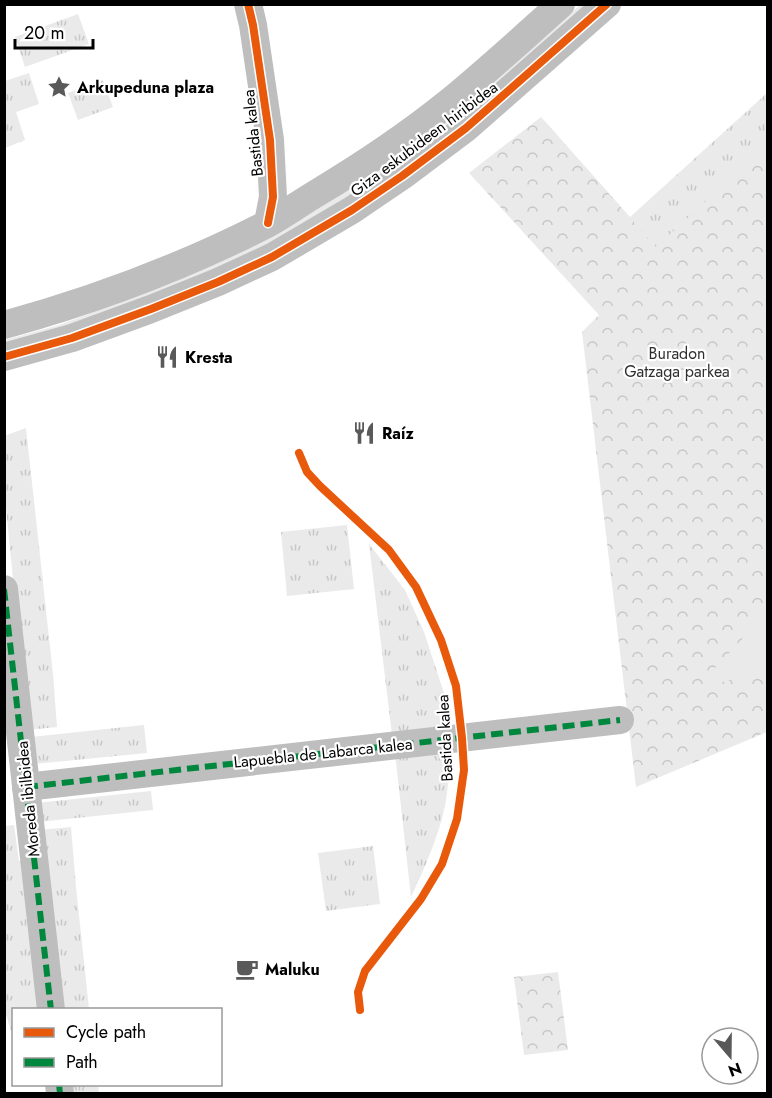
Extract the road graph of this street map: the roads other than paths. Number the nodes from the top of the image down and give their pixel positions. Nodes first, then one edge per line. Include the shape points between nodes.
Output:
1 (248, 4) edge
2 (561, 4) edge
3 (607, 4) edge
4 (268, 223) junction
5 (4, 325) edge
6 (4, 357) edge
7 (4, 589) edge
8 (620, 720) dead end
9 (26, 787) junction
10 (51, 1008) edge

1 - 4 street, Bastida kalea via 270,140 273,197
2 - 4 street, Giza eskubideen hiribidea via 446,105 343,177
3 - 6 street, Giza eskubideen hiribidea via 466,128 352,210 272,257 72,338
4 - 5 street, Giza eskubideen hiribidea via 155,275
7 - 9 street, Moreda ibilbidea
8 - 9 street, Lapuebla de Labarca kalea
9 - 10 street, Moreda ibilbidea

